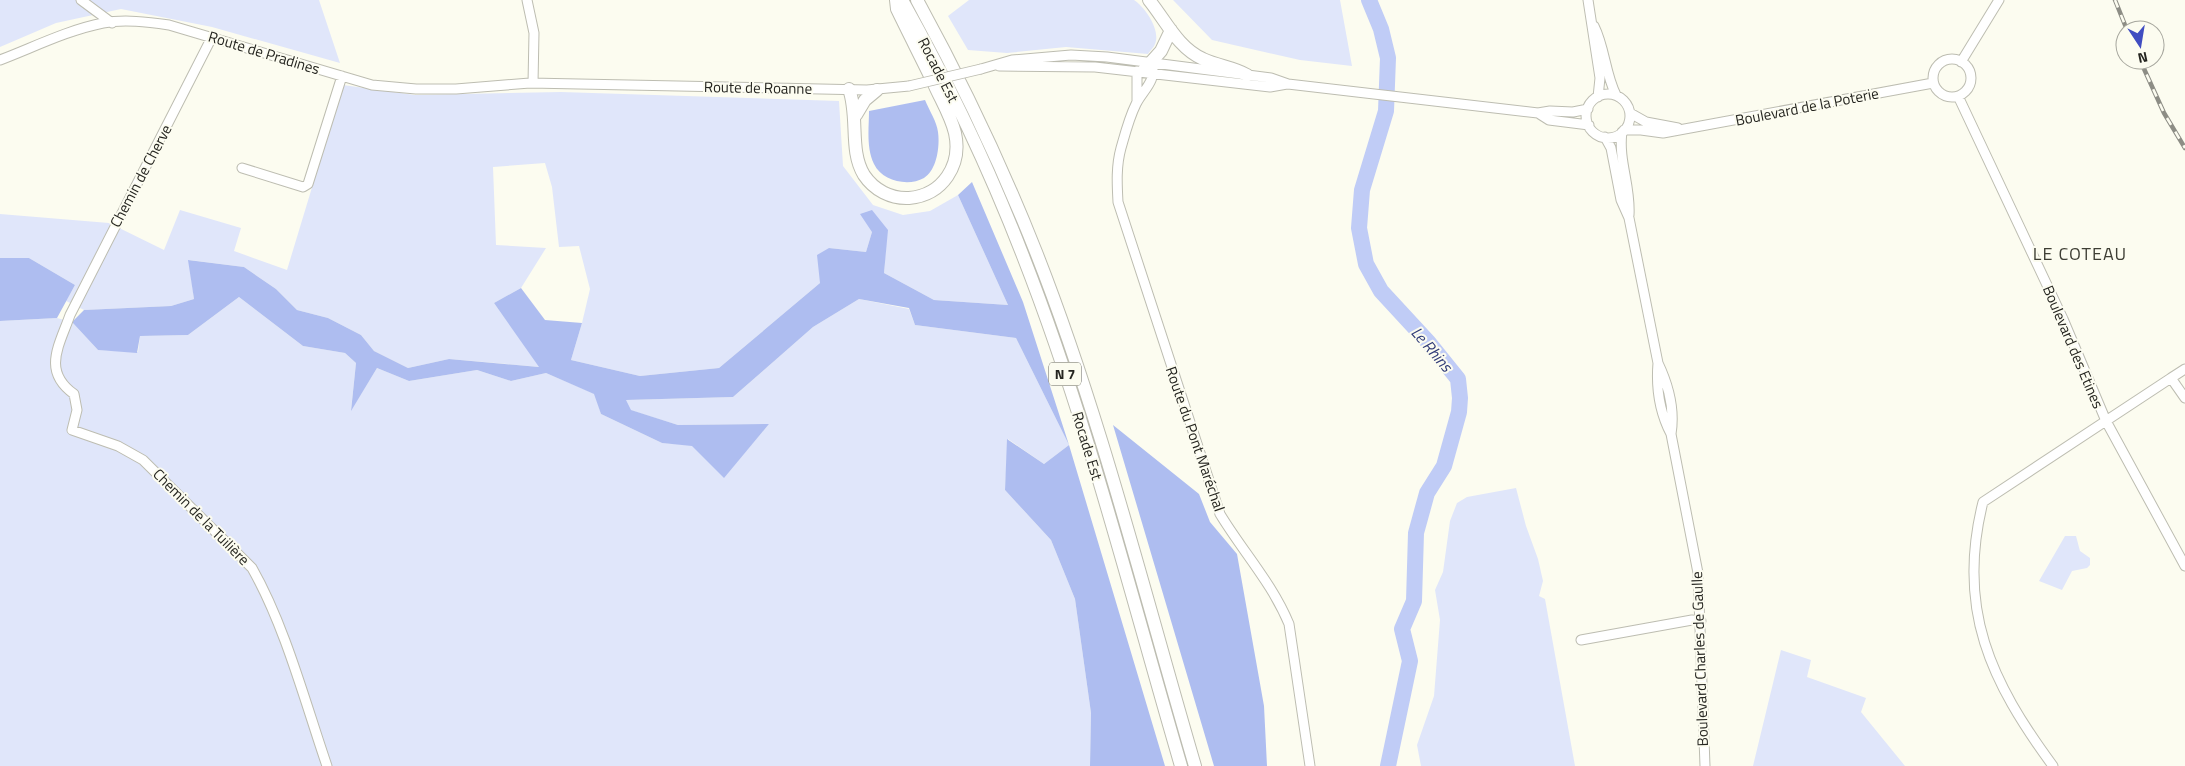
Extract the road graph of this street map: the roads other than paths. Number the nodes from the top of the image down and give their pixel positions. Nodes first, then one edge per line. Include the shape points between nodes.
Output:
1 (80, 0) edge
2 (527, 0) edge
3 (896, 0) edge
4 (902, 0) edge
5 (917, 0) edge
6 (1149, 0) edge
7 (1588, 0) edge
8 (1999, 0) edge
9 (112, 23) junction
10 (1593, 23) junction
11 (1170, 30) junction
12 (212, 37) junction
13 (0, 60) edge
14 (1962, 62) junction
15 (997, 66) junction
16 (1146, 68) junction
17 (1246, 75) junction
18 (342, 76) junction
19 (534, 83) junction
20 (1933, 83) junction
21 (1288, 84) junction
22 (850, 90) junction
23 (877, 90) junction
24 (1616, 95) junction
25 (1958, 96) junction
26 (1598, 97) junction
27 (1137, 102) junction
28 (1588, 109) junction
29 (1630, 113) junction
30 (1538, 114) junction
31 (856, 115) junction
32 (1589, 125) junction
33 (1681, 129) junction
34 (1623, 131) junction
35 (1605, 137) junction
36 (242, 168) dead end
37 (1629, 218) junction
38 (70, 315) joint
39 (2185, 369) edge
40 (2171, 378) junction
41 (2185, 398) edge
42 (2106, 421) junction
43 (2185, 566) edge
44 (1701, 621) junction
45 (1581, 640) dead end
46 (327, 766) edge
47 (1181, 766) edge
48 (1195, 766) edge
49 (1310, 766) edge
50 (1705, 766) edge
51 (2053, 766) edge

1 - 9 street
2 - 19 street via 534,33
3 - 31 highway via 897,9 955,133 956,158 952,170 938,187 918,197 907,198 882,192 859,164
4 - 47 highway, Rocade Est / N 7 via 986,167 1023,256 1081,425
5 - 48 highway, Rocade Est / N 7 via 951,62 998,164 1058,312 1095,423
6 - 11 highway
7 - 10 street
8 - 14 street
9 - 12 street, Route de Pradines via 142,21
9 - 13 street, Route de Pradines via 75,31
10 - 24 street
10 - 26 street via 1600,78
11 - 16 highway via 1168,40
11 - 17 highway via 1194,54 1216,64 1233,67
12 - 18 street, Route de Pradines
12 - 38 street, Chemin de Cherve
14 - 20 street via 1942,61 1934,70
14 - 25 street via 1971,77 1968,88
15 - 16 street
15 - 16 street via 1012,60 1071,55
15 - 23 street, Route de Roanne, bridge
16 - 17 street
16 - 21 street via 1270,87
16 - 27 street, Route du Pont Maréchal
16 - 27 street, Route du Pont Maréchal via 1144,94
17 - 21 street
18 - 19 street, Route de Pradines via 372,85 416,89
18 - 36 street via 308,184 303,188 294,186
19 - 22 street, Route de Roanne
20 - 25 street via 1940,93
20 - 33 street, Boulevard de la Poterie
21 - 30 street
22 - 23 street, Route de Roanne
22 - 31 highway
23 - 31 highway via 865,100
24 - 26 street
24 - 29 street via 1626,103
25 - 42 street, Boulevard des Etines via 2063,319
26 - 28 street
27 - 49 street, Route du Pont Maréchal via 1120,149 1118,202 1220,514 1266,580 1289,624
28 - 30 street
28 - 32 street
29 - 33 street, Boulevard de la Poterie via 1646,122
29 - 34 street
30 - 32 street via 1549,120
32 - 35 street
33 - 34 street, Boulevard de la Poterie via 1663,133
34 - 35 street via 1616,136
34 - 37 street, Boulevard Charles de Gaulle via 1621,150 1630,199
35 - 37 street, Boulevard Charles de Gaulle via 1611,148 1621,200
37 - 44 street, Boulevard Charles de Gaulle via 1658,362 1656,380 1664,421 1671,434 1698,573
38 - 46 street, Chemin de la Tuilière via 55,365 56,376 74,394 77,410 72,430 118,446 143,460 252,568 278,624
39 - 40 street
40 - 41 street
40 - 42 street
42 - 43 street, Boulevard des Etines
42 - 51 street via 1983,502 1977,524 1973,569 1980,629 2004,692
44 - 45 street
44 - 50 street, Boulevard Charles de Gaulle

